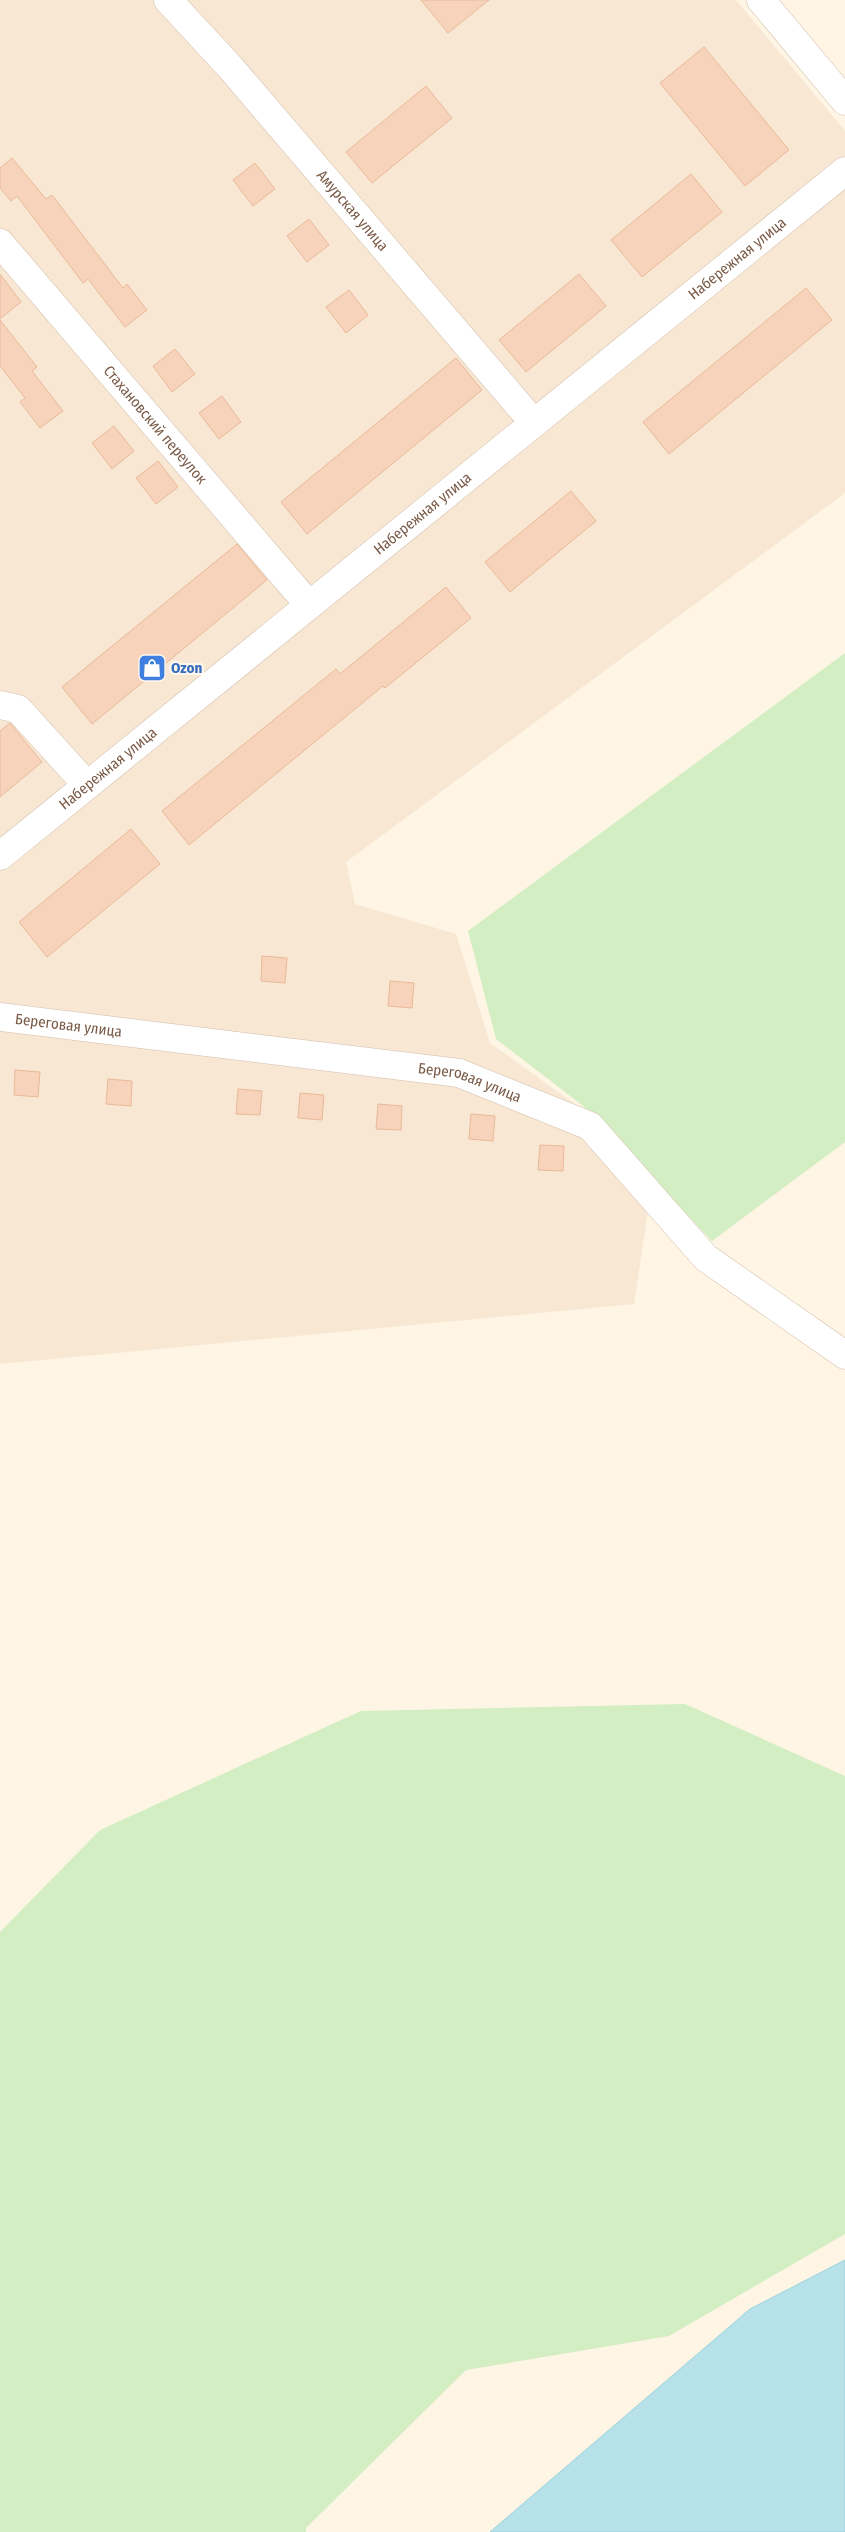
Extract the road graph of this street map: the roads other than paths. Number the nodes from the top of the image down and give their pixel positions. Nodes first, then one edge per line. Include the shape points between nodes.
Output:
1 (168, 0) edge
2 (761, 0) edge
3 (845, 102) edge
4 (845, 171) edge
5 (0, 244) edge
6 (534, 423) junction
7 (309, 605) junction
8 (0, 705) edge
9 (87, 785) junction
10 (0, 856) edge
11 (0, 1018) edge
12 (845, 1355) edge

1 - 6 street, Амурская улица via 230,67
2 - 3 street
4 - 6 street, Набережная улица
5 - 7 street, Стахановский переулок
6 - 7 street, Набережная улица
7 - 9 street, Набережная улица
8 - 9 street via 18,709
9 - 10 street, Набережная улица
11 - 12 street, Береговая улица via 458,1073 476,1080 590,1126 706,1258

